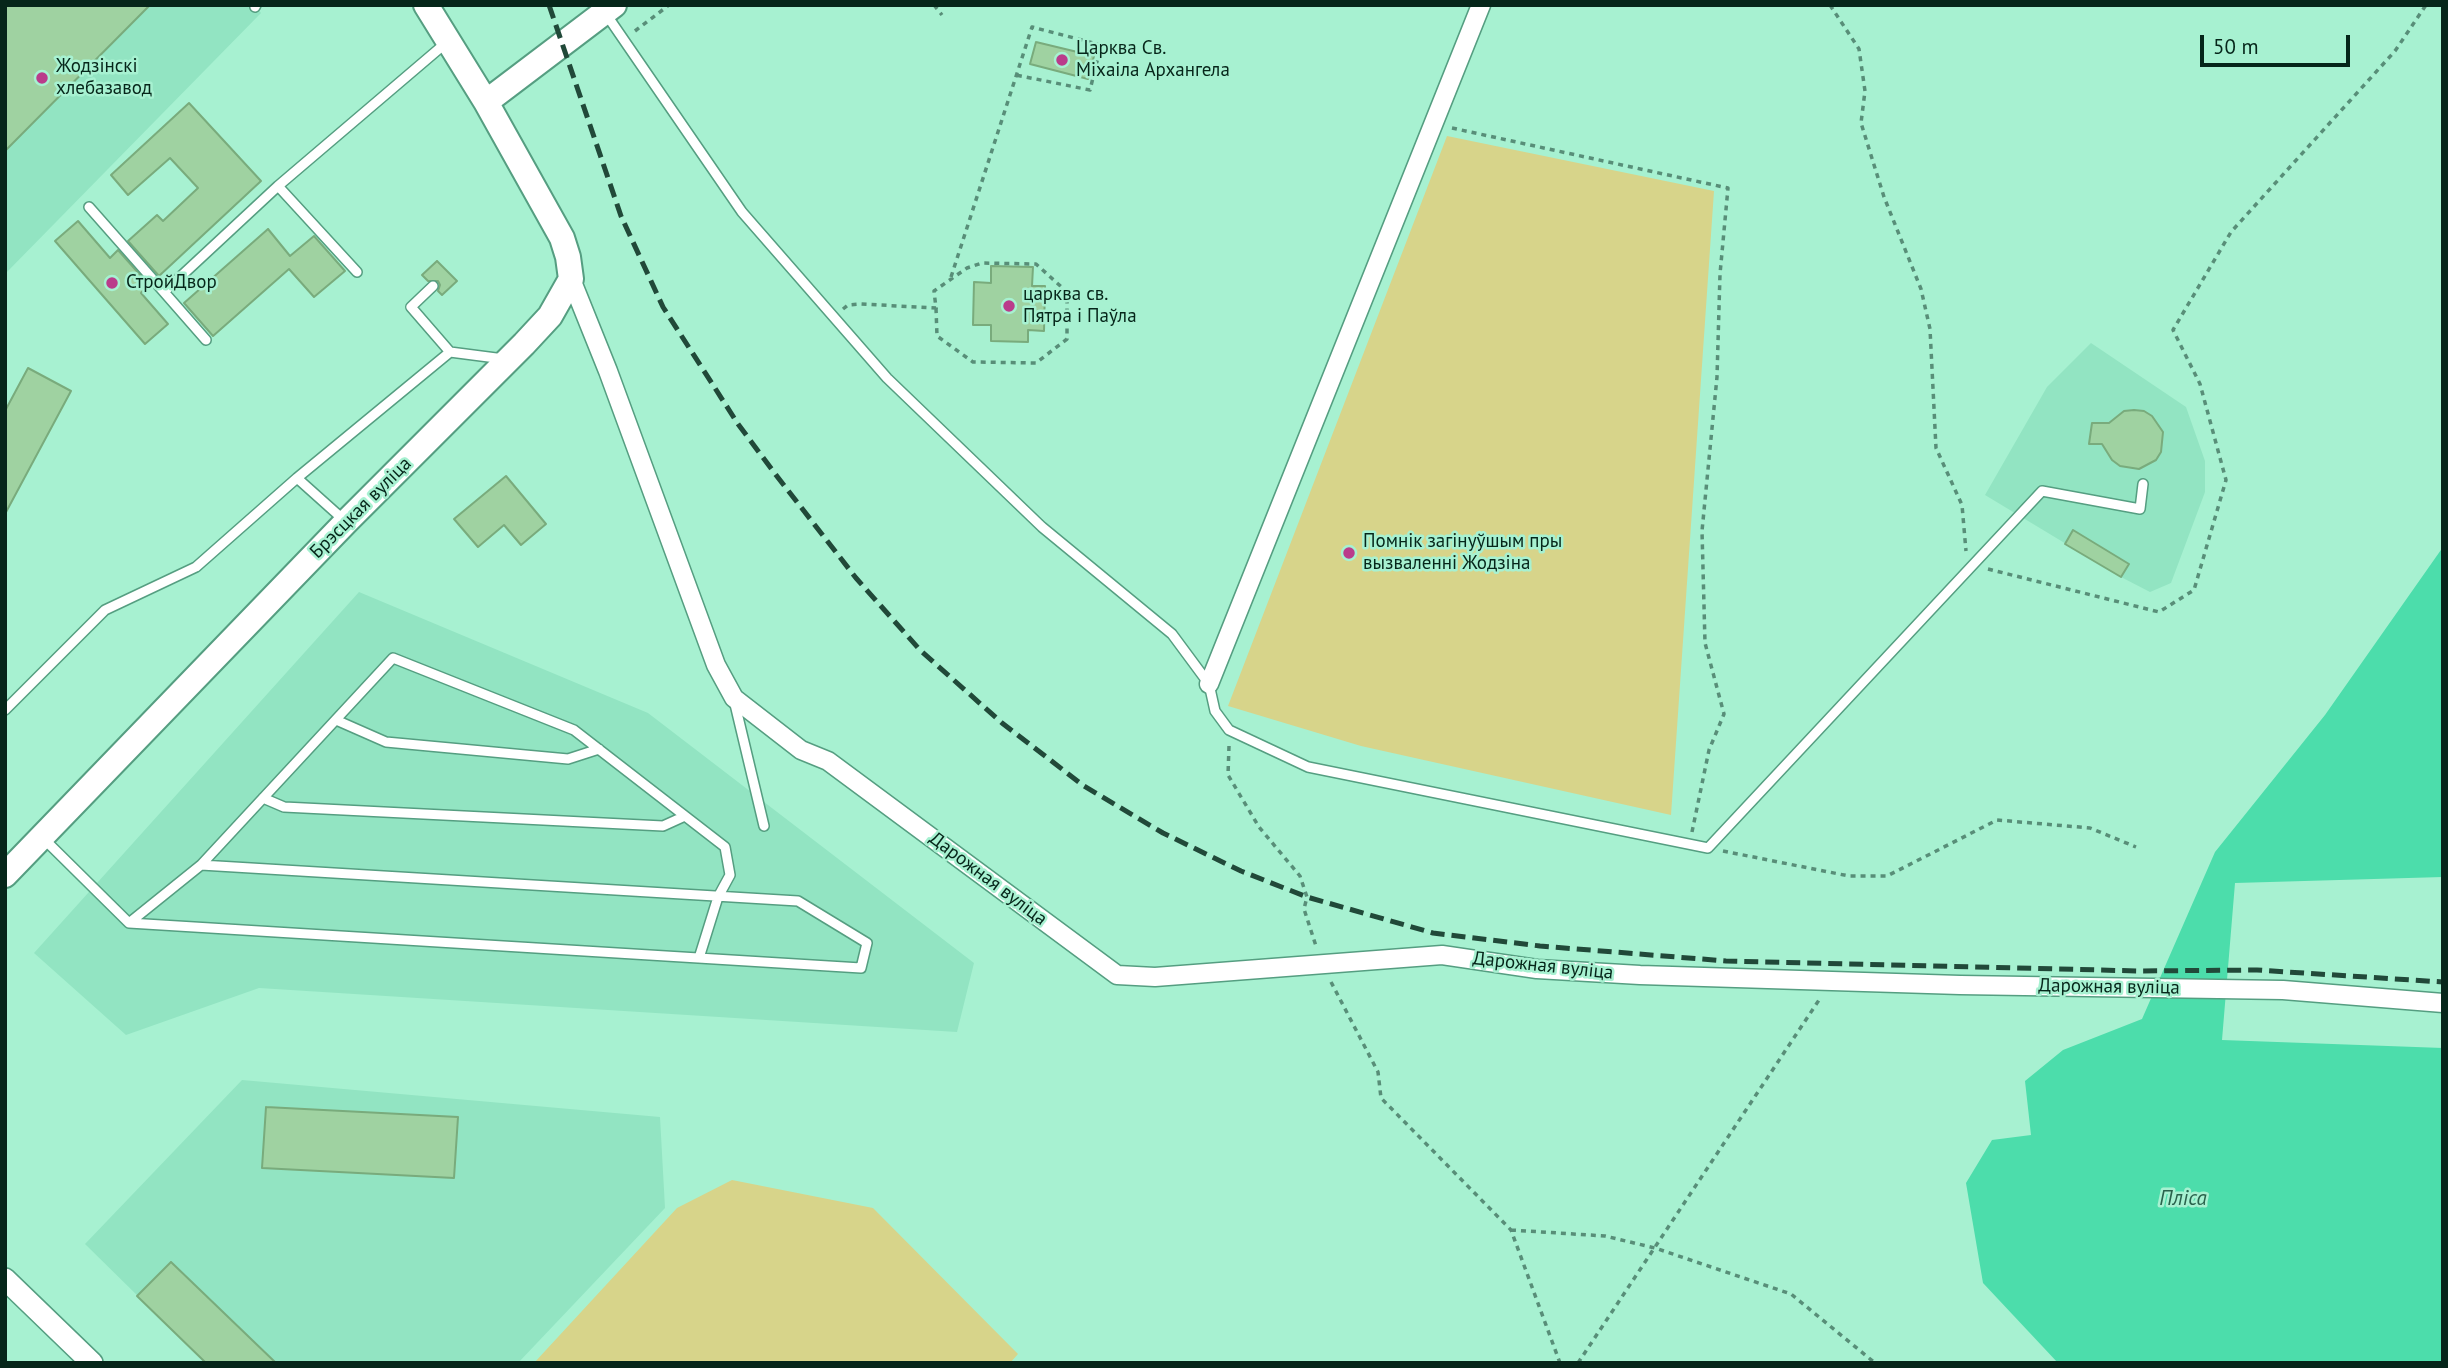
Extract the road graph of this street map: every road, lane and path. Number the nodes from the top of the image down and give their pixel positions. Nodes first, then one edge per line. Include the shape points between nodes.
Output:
1 (426, 5) edge
2 (669, 5) edge
3 (934, 5) edge
4 (1481, 5) edge
5 (1830, 5) edge
6 (2426, 5) edge
7 (610, 9) edge
8 (942, 15) dead end
9 (635, 32) dead end
10 (448, 41) junction
11 (1016, 75) junction
12 (486, 102) junction
13 (1433, 124) junction
14 (278, 186) junction
15 (89, 207) dead end
16 (357, 272) dead end
17 (571, 279) junction
18 (950, 279) junction
19 (433, 286) dead end
20 (163, 292) junction
21 (936, 308) junction
22 (835, 318) junction
23 (206, 340) dead end
24 (450, 352) junction
25 (509, 359) junction
26 (297, 478) junction
27 (2143, 484) dead end
28 (346, 522) junction
29 (1969, 568) junction
30 (1209, 684) junction
31 (734, 698) junction
32 (5, 710) edge
33 (336, 720) junction
34 (1229, 730) junction
35 (599, 749) junction
36 (263, 798) junction
37 (685, 816) junction
38 (764, 826) dead end
39 (42, 837) junction
40 (1690, 844) junction
41 (2136, 847) dead end
42 (1708, 848) junction
43 (201, 865) junction
44 (5, 875) edge
45 (718, 897) junction
46 (129, 923) junction
47 (699, 958) junction
48 (1321, 963) junction
49 (1832, 981) junction
50 (2443, 1003) edge
51 (1511, 1230) junction
52 (1655, 1248) junction
53 (5, 1279) edge
54 (92, 1363) edge
55 (1560, 1363) edge
56 (1578, 1363) edge
57 (1875, 1363) edge

1 - 10 main road
2 - 9 path
3 - 8 path
4 - 13 street
5 - 29 path via 1859,49 1865,91 1861,123 1884,197 1921,289 1930,329 1936,448 1962,505
6 - 29 path via 2395,51 2231,232 2173,330 2200,384 2226,481 2194,590 2158,612
7 - 12 main road
7 - 22 lane via 742,212
10 - 12 main road
10 - 14 lane
11 - 11 path via 1032,27 1101,45 1090,90
11 - 18 path
12 - 17 main road via 562,238
13 - 30 street
13 - 40 path via 1728,188 1702,531 1705,643 1724,714 1709,750
14 - 16 lane
14 - 20 lane
15 - 20 lane
17 - 25 main road, Брэсцкая вуліца via 551,316
17 - 31 street via 716,665
18 - 21 path via 934,291
18 - 21 path via 982,262 1036,264 1067,292 1067,339 1036,363 973,362 937,336
19 - 24 lane via 411,307
20 - 23 lane
21 - 22 path via 848,304
22 - 30 lane via 887,378 1042,527 1172,634
24 - 25 lane
24 - 26 lane
25 - 28 main road, Брэсцкая вуліца
26 - 28 lane
26 - 32 lane via 196,568 105,610
27 - 29 lane via 2140,509 2042,491
28 - 39 main road, Брэсцкая вуліца
29 - 42 lane
30 - 34 lane via 1215,710
31 - 38 lane
31 - 48 street, Дарожная вуліца via 801,750 828,761 1117,975 1155,977
33 - 35 lane via 386,742 568,759
33 - 35 lane via 393,658 574,730
33 - 36 lane
34 - 40 lane via 1308,767
34 - 48 path via 1228,775 1259,827 1300,876 1307,897 1304,909
35 - 37 lane
36 - 37 lane via 284,807 663,826
36 - 43 lane
37 - 45 lane via 725,847 730,875
39 - 44 main road, Брэсцкая вуліца
39 - 46 lane
40 - 42 lane
41 - 42 path via 2090,828 1997,820 1887,876 1849,876
43 - 45 lane
43 - 46 lane
45 - 47 lane
45 - 47 lane via 798,901 867,943 861,968
46 - 47 lane
48 - 49 street, Дарожная вуліца via 1442,955 1537,969
48 - 51 path via 1378,1072 1381,1098
49 - 50 street, Дарожная вуліца via 2258,989
49 - 52 path
51 - 52 path via 1605,1237
51 - 55 path
52 - 56 path
52 - 57 path via 1791,1294
53 - 54 street

